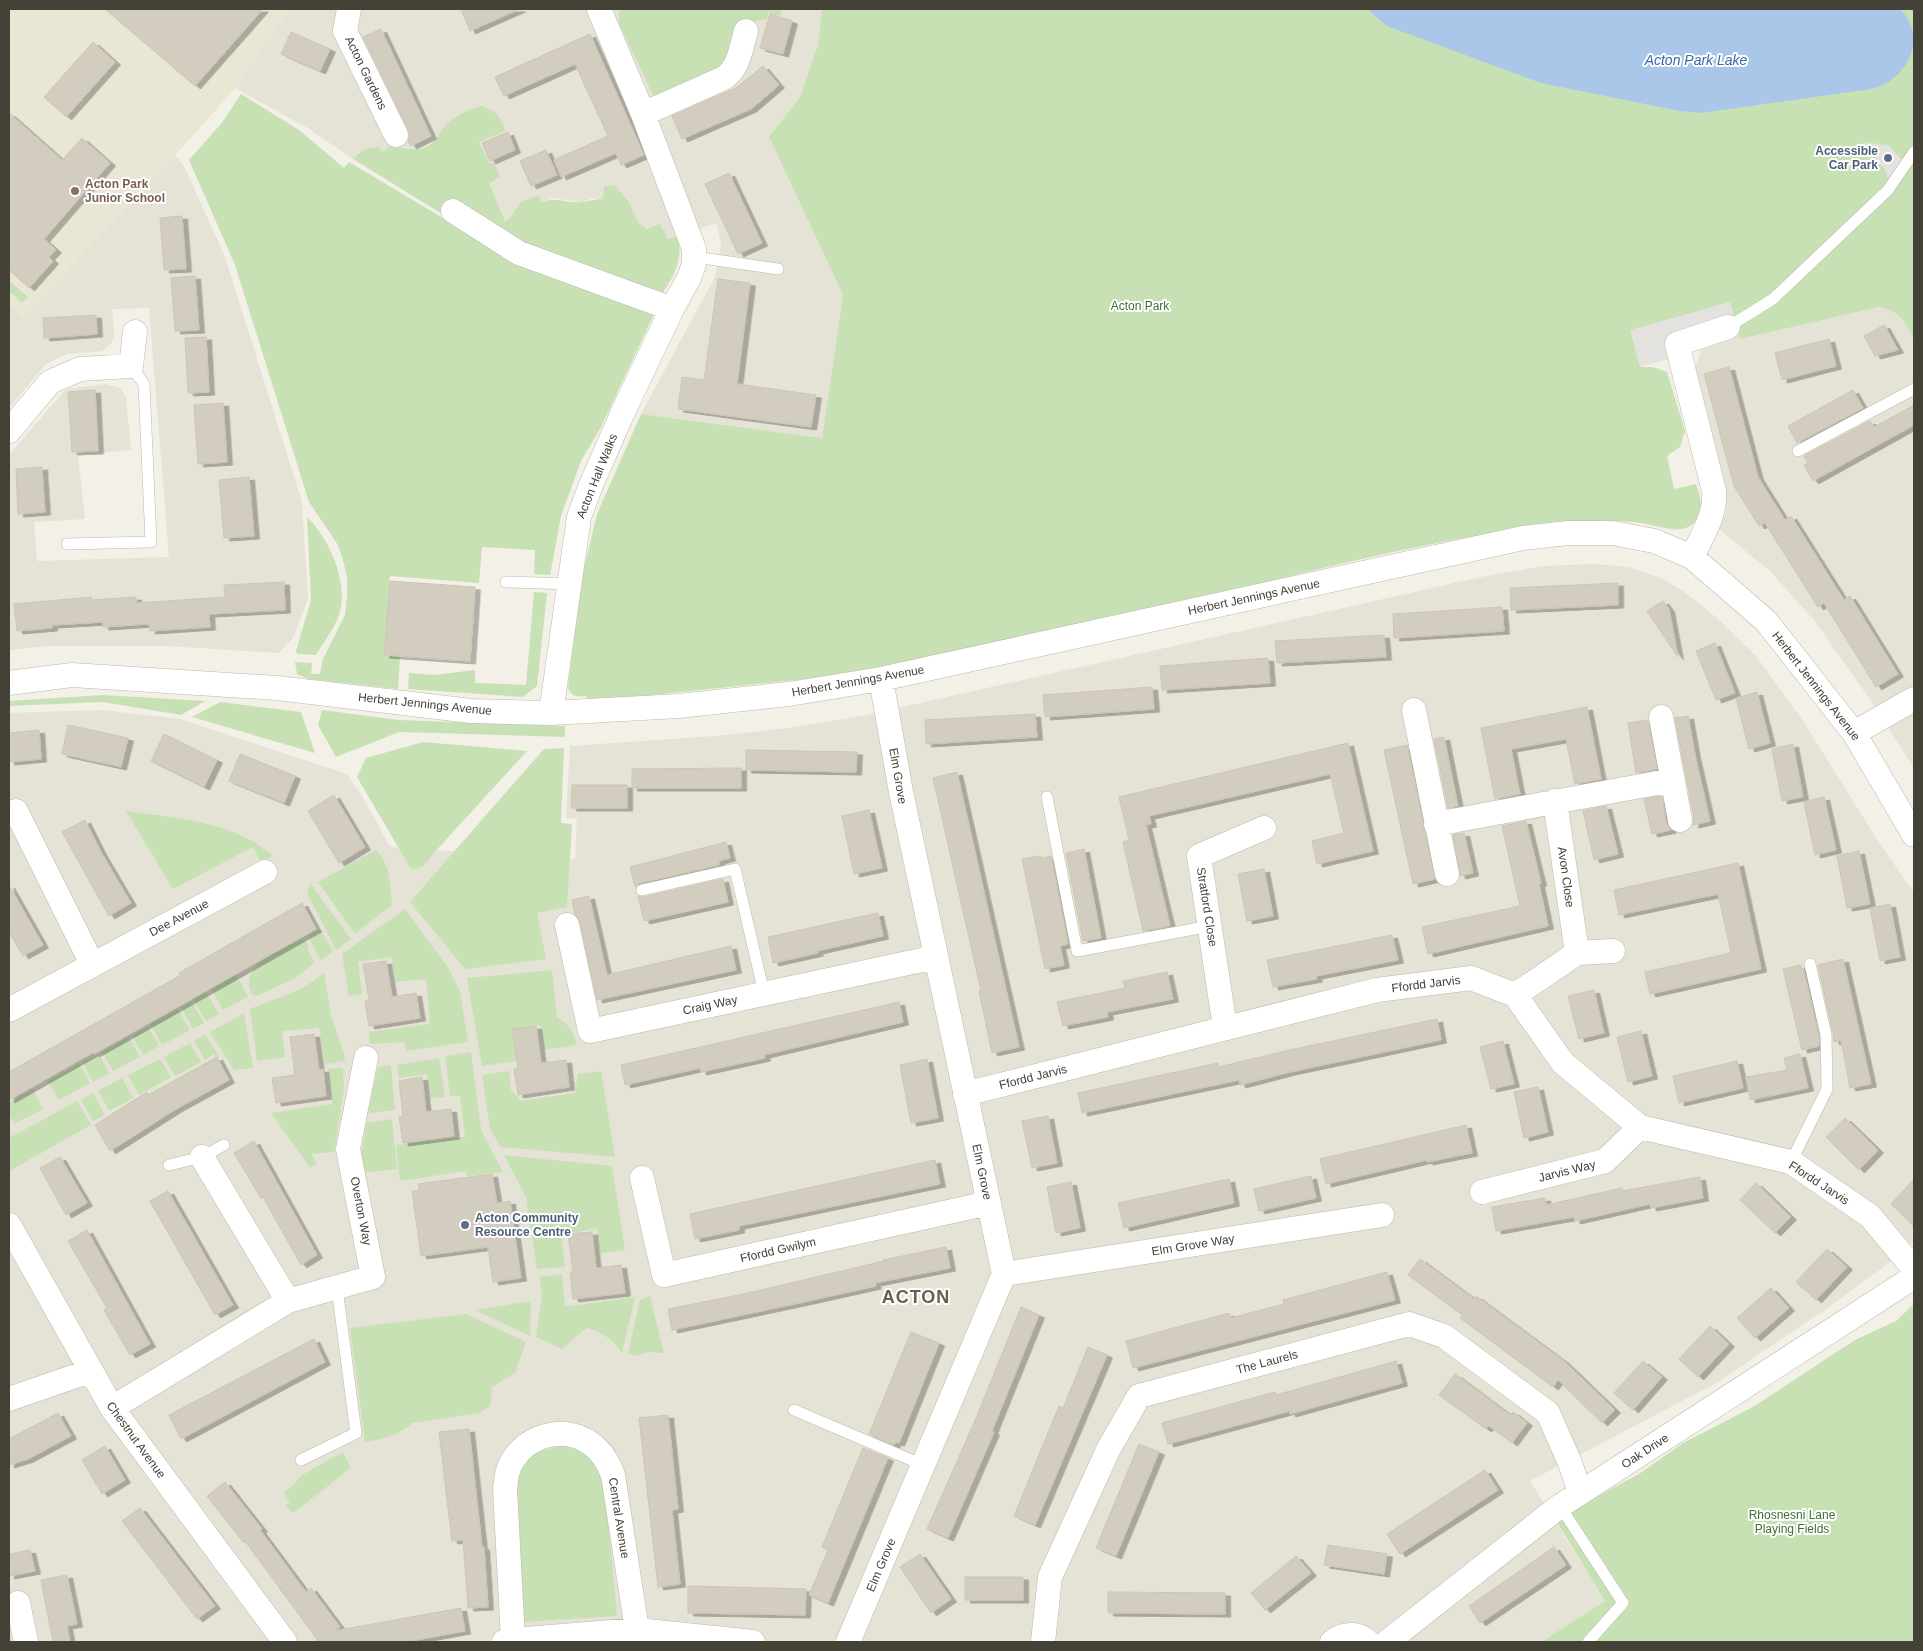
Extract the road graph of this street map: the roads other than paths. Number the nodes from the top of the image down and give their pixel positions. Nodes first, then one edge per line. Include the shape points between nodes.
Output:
1 (349, 9) edge
2 (599, 9) edge
3 (746, 31) dead end
4 (643, 114) junction
5 (396, 135) dead end
6 (1914, 152) edge
7 (453, 211) dead end
8 (695, 257) junction
9 (778, 268) dead end
10 (672, 309) junction
11 (1728, 327) joint
12 (135, 332) dead end
13 (131, 366) junction
14 (1914, 389) edge
15 (9, 431) edge
16 (1798, 451) dead end
17 (67, 544) dead end
18 (1692, 558) junction
19 (506, 582) dead end
20 (570, 584) junction
21 (881, 679) junction
22 (9, 683) edge
23 (1914, 699) edge
24 (1414, 710) dead end
25 (551, 713) junction
26 (1661, 717) dead end
27 (1854, 733) junction
28 (1673, 780) junction
29 (1047, 797) dead end
30 (1555, 801) junction
31 (12, 812) edge
32 (1680, 820) dead end
33 (1436, 824) junction
34 (1264, 828) dead end
35 (1914, 835) edge
36 (265, 872) dead end
37 (1447, 874) dead end
38 (642, 890) dead end
39 (567, 925) dead end
40 (1210, 926) junction
41 (1613, 951) dead end
42 (1577, 953) junction
43 (936, 956) junction
44 (92, 964) junction
45 (1810, 964) dead end
46 (764, 993) junction
47 (1515, 995) junction
48 (9, 1010) edge
49 (1225, 1028) junction
50 (366, 1058) dead end
51 (965, 1094) junction
52 (1640, 1127) junction
53 (224, 1145) dead end
54 (202, 1158) junction
55 (1791, 1162) junction
56 (169, 1165) dead end
57 (642, 1178) dead end
58 (1482, 1192) dead end
59 (989, 1203) junction
60 (1382, 1215) dead end
61 (9, 1225) edge
62 (1914, 1268) edge
63 (1004, 1274) junction
64 (1914, 1277) edge
65 (337, 1288) junction
66 (288, 1301) junction
67 (90, 1371) junction
68 (9, 1399) edge
69 (112, 1408) junction
70 (794, 1410) dead end
71 (301, 1460) dead end
72 (923, 1465) junction
73 (1570, 1499) junction
74 (18, 1604) dead end
75 (637, 1630) junction
76 (583, 1638) edge
77 (508, 1641) edge
78 (26, 1642) edge
79 (285, 1642) edge
80 (753, 1642) edge
81 (848, 1642) edge
82 (1043, 1642) edge
83 (1332, 1642) edge
84 (1368, 1642) edge
85 (1387, 1642) edge
86 (1588, 1642) edge

1 - 5 street, Acton Gardens via 345,31
2 - 4 street
3 - 4 street via 732,73
4 - 8 street
6 - 11 lane via 1888,190 1773,299
7 - 10 street via 519,253
8 - 9 lane
8 - 10 street, Acton Hall Walks via 689,278
10 - 20 street, Acton Hall Walks via 579,517
11 - 18 street via 1677,344 1715,504
12 - 13 street
13 - 15 street via 80,368 50,382
13 - 17 lane via 144,384 151,542
14 - 16 lane
18 - 21 street, Herbert Jennings Avenue via 1654,541 1613,533 1523,538
18 - 27 street, Herbert Jennings Avenue via 1766,621
19 - 20 lane
20 - 25 street, Acton Hall Walks
21 - 25 street, Herbert Jennings Avenue via 789,694 679,706
21 - 43 street, Elm Grove via 900,792
22 - 25 street, Herbert Jennings Avenue via 72,675 276,688 471,711
23 - 27 street
24 - 33 street
26 - 28 street
27 - 35 street, Herbert Jennings Avenue
28 - 30 street
28 - 32 street
29 - 40 lane via 1077,951
30 - 33 street
30 - 42 street, Avon Close
31 - 44 street
33 - 37 street
34 - 40 street, Stratford Close via 1199,856
36 - 44 street, Dee Avenue
38 - 46 lane via 735,869
39 - 46 street, Craig Way via 590,1031
40 - 49 street, Stratford Close
41 - 42 street
42 - 47 street
43 - 46 street, Craig Way
43 - 51 street, Elm Grove
44 - 48 street, Dee Avenue
45 - 55 lane via 1826,1035 1828,1089
47 - 49 street, Ffordd Jarvis via 1471,978 1377,990
47 - 52 street, Ffordd Jarvis via 1563,1063
49 - 51 street, Ffordd Jarvis
50 - 65 street, Overton Way via 348,1149 374,1277
51 - 59 street, Elm Grove
52 - 55 street, Ffordd Jarvis
52 - 58 street, Jarvis Way via 1605,1161
53 - 54 lane
54 - 56 lane
54 - 66 street
55 - 62 street, Ffordd Jarvis via 1870,1216
57 - 59 street, Ffordd Gwilym via 664,1275
59 - 63 street, Elm Grove
60 - 63 street, Elm Grove Way
61 - 67 street, Chestnut Avenue
63 - 72 street, Elm Grove
64 - 73 street, Oak Drive
65 - 66 street, Overton Way
65 - 71 lane via 356,1434
66 - 69 street, Overton Way
67 - 68 street
67 - 69 street, Chestnut Avenue
69 - 79 street, Chestnut Avenue
70 - 72 lane
72 - 81 street, Elm Grove
73 - 82 street, The Laurels via 1570,1463 1548,1413 1444,1336 1409,1324 1139,1396 1109,1448 1050,1577
73 - 85 street, Oak Drive
73 - 86 lane via 1623,1603
74 - 78 street
75 - 76 street
75 - 77 street, Central Avenue via 613,1475 596,1448 581,1438 552,1434 537,1438 524,1447 507,1474
75 - 80 street
76 - 77 street
83 - 84 street via 1349,1634

